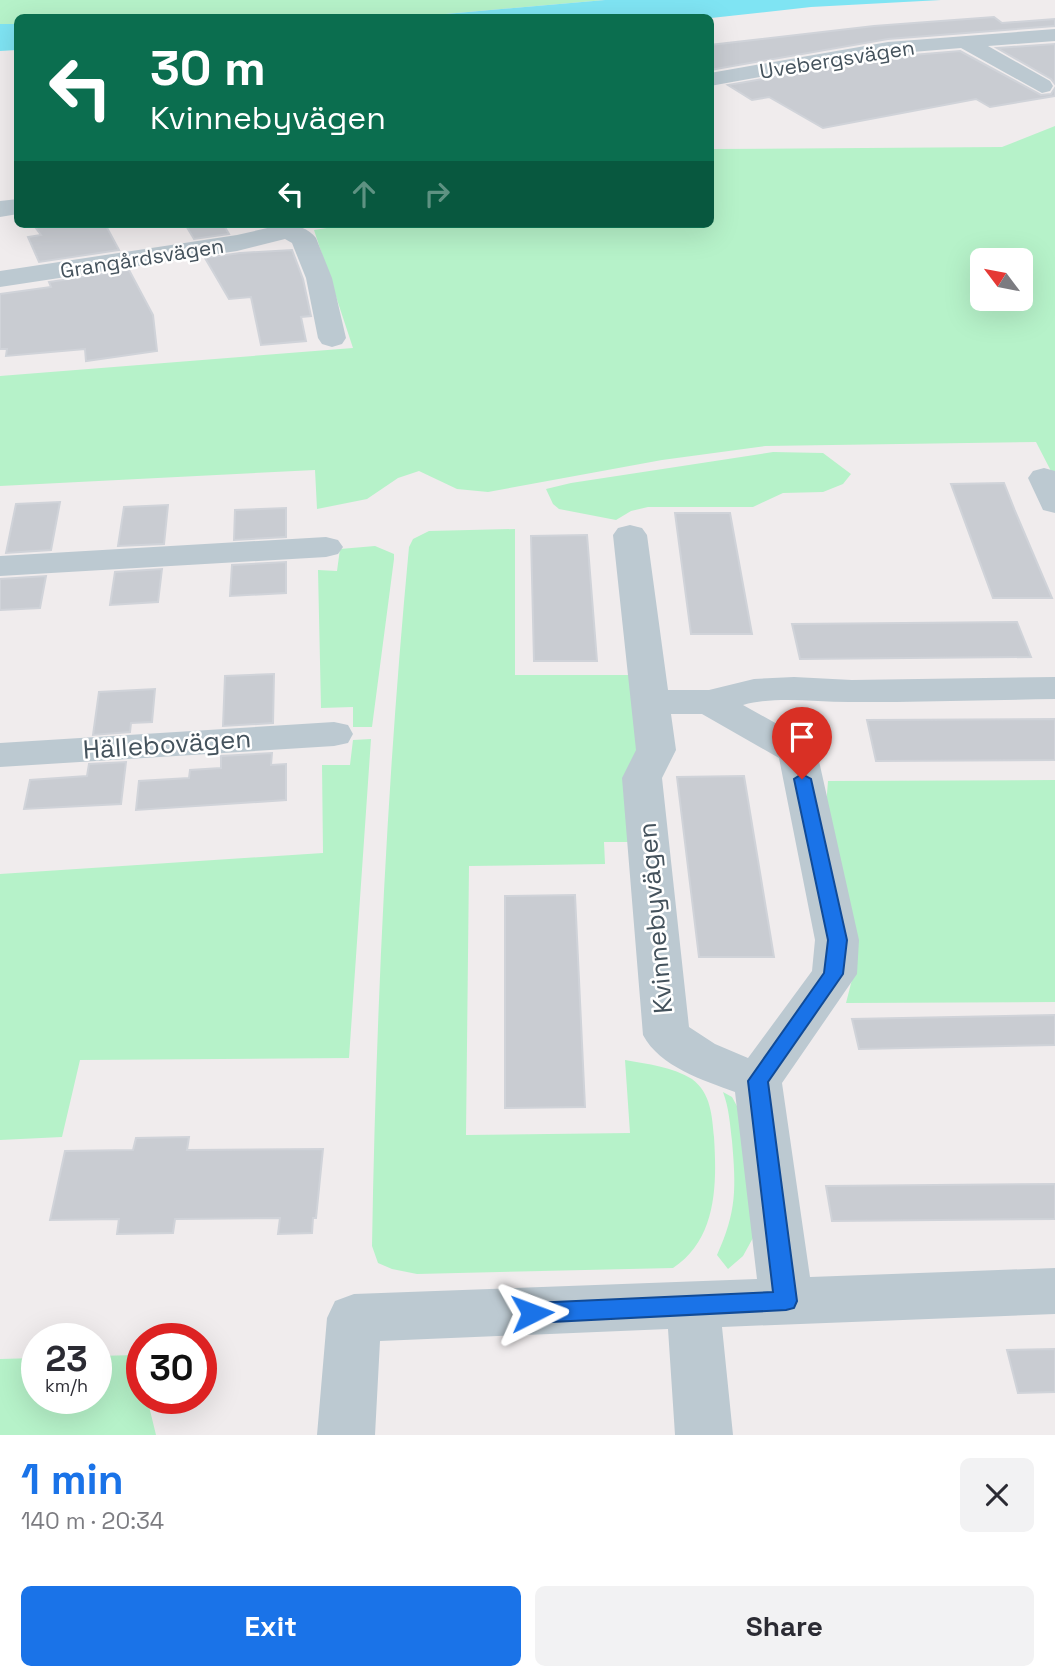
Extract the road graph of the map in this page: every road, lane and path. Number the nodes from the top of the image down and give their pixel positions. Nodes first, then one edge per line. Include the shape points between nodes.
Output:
1 (1055, 35) edge
2 (965, 42) junction
3 (714, 79) edge
4 (1042, 86) dead end
5 (0, 279) edge
6 (332, 338) dead end
7 (630, 535) dead end
8 (326, 547) dead end
9 (0, 566) edge
10 (1055, 688) edge
11 (651, 702) junction
12 (710, 702) junction
13 (334, 734) dead end
14 (0, 754) edge
15 (758, 1081) junction
16 (1055, 1291) edge
17 (786, 1301) junction
18 (694, 1306) junction
19 (710, 1431) edge
20 (346, 1435) edge

1 - 2 street, Uvebergsvägen
2 - 3 street, Uvebergsvägen via 888,48
2 - 4 street
5 - 6 street, Grangårdsvägen via 288,231 303,238 319,278
7 - 11 street, Kvinnebyvägen
8 - 9 street
10 - 12 street via 794,688 754,690
11 - 12 street
11 - 15 street, Kvinnebyvägen via 656,750 642,778 666,1035 712,1065
12 - 15 street via 797,752 837,940 834,974
13 - 14 street, Hällebovägen
15 - 17 street
16 - 17 street
17 - 18 street
18 - 19 street
18 - 20 street via 354,1318

